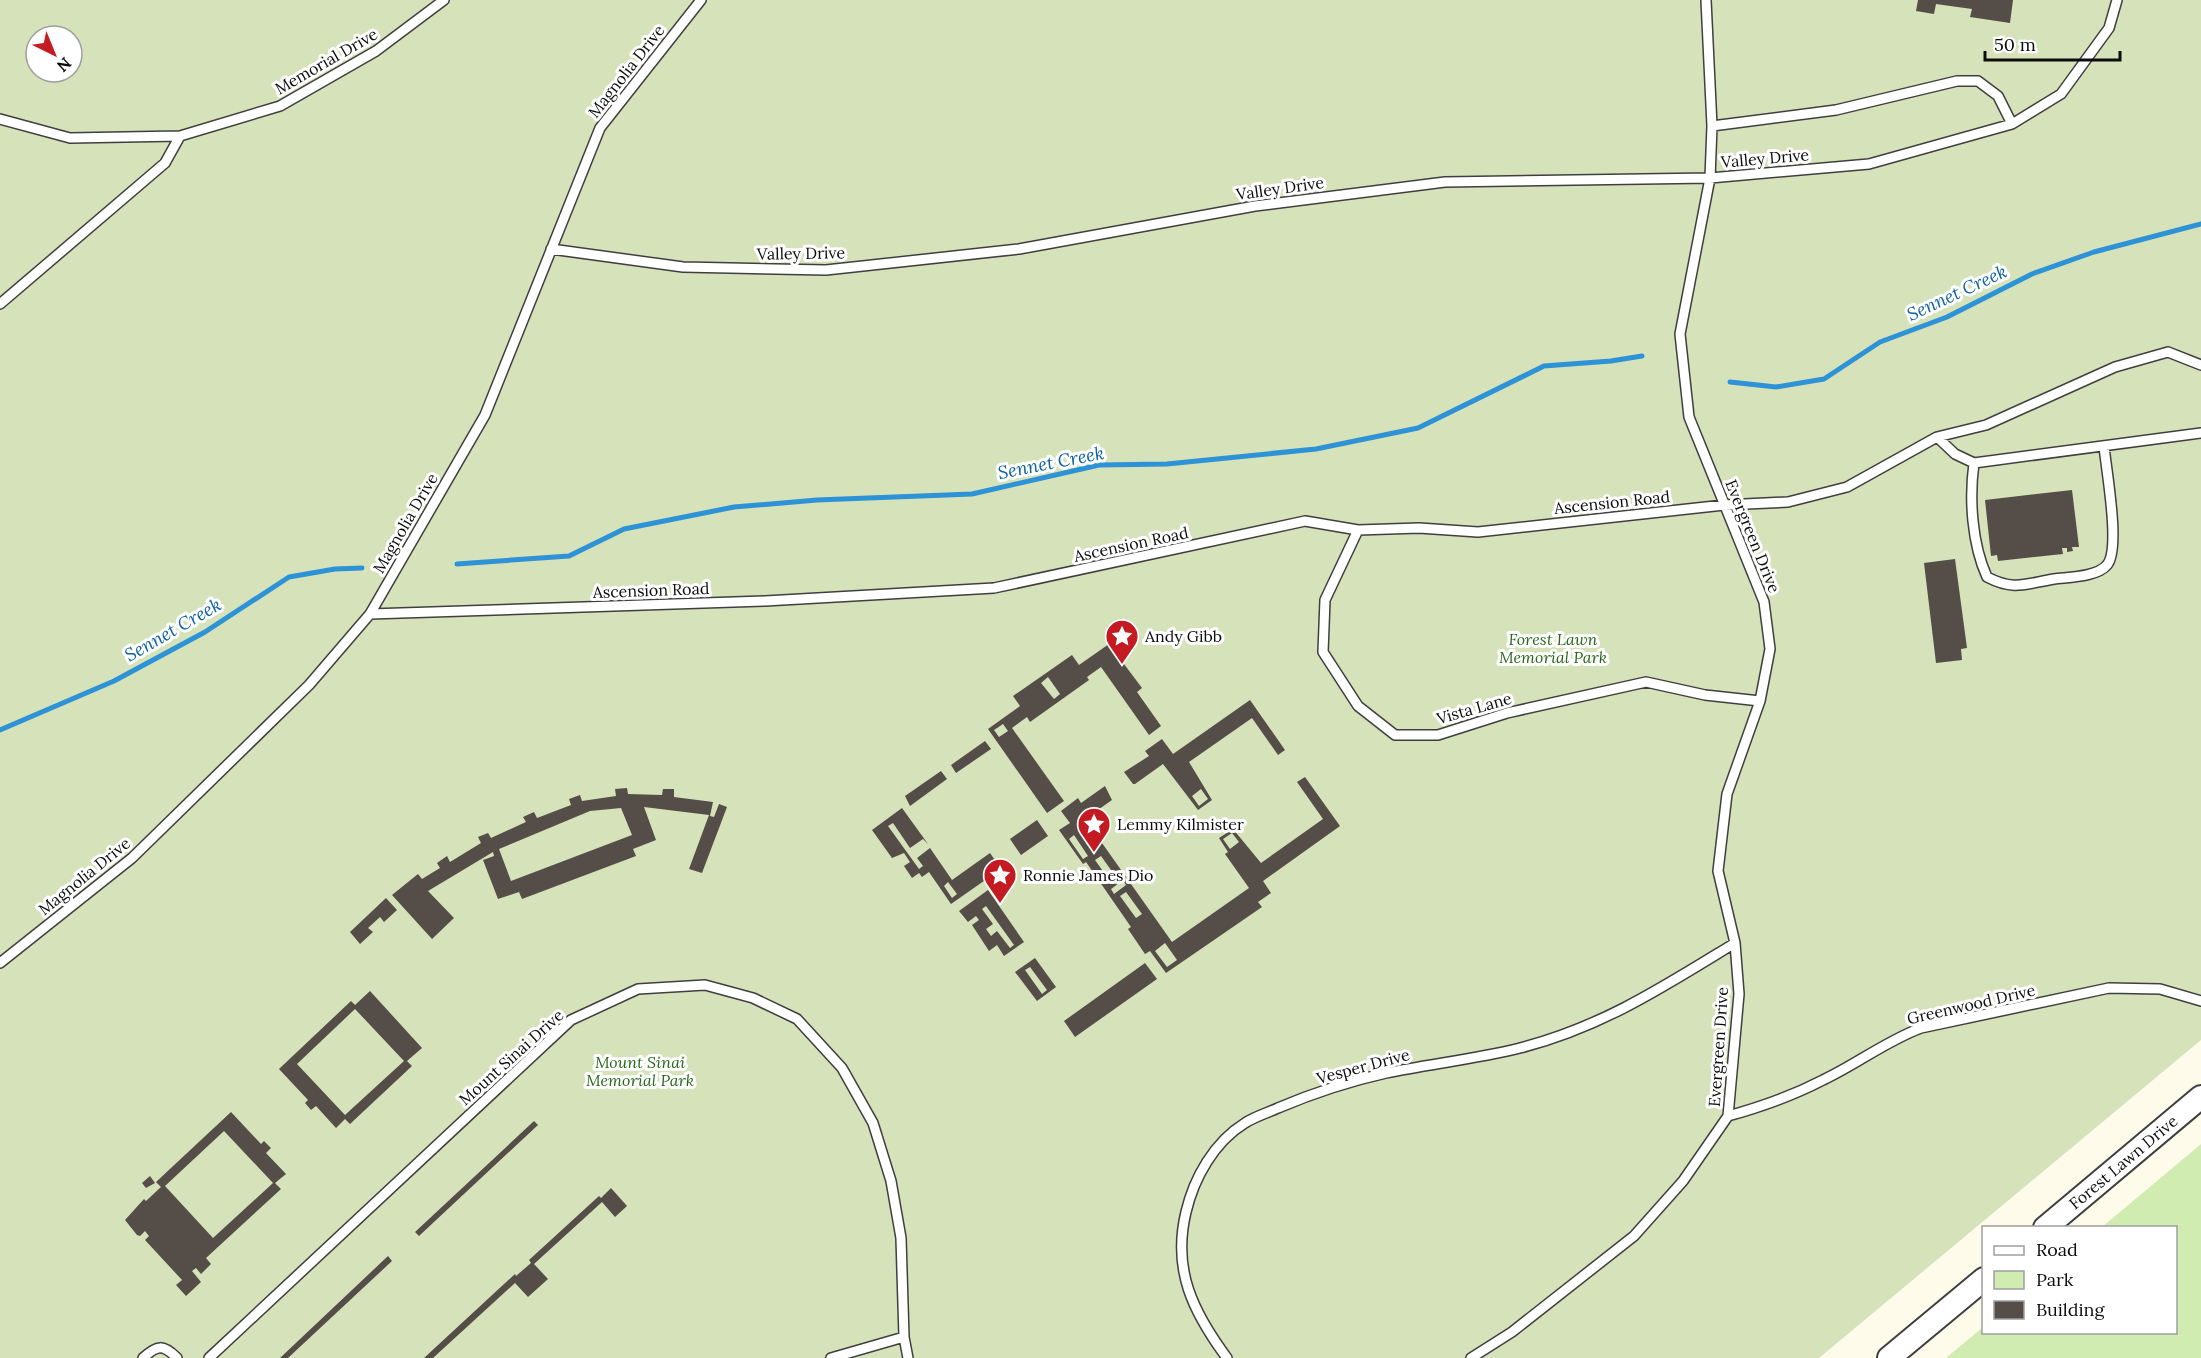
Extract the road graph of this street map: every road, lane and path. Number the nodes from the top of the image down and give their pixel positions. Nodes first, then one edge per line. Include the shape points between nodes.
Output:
1 (444, 0) edge
2 (701, 0) edge
3 (1706, 0) edge
4 (2117, 0) edge
5 (0, 119) edge
6 (2012, 124) junction
7 (1712, 126) junction
8 (180, 136) junction
9 (1710, 178) junction
10 (551, 249) junction
11 (0, 304) edge
12 (2201, 366) edge
13 (2201, 434) edge
14 (1937, 437) junction
15 (2104, 446) junction
16 (1974, 462) junction
17 (1724, 505) junction
18 (1358, 530) junction
19 (370, 614) junction
20 (1760, 700) junction
21 (1735, 943) junction
22 (0, 963) edge
23 (2201, 1001) edge
24 (2201, 1096) edge
25 (1728, 1116) junction
26 (2046, 1226) edge
27 (1982, 1280) edge
28 (904, 1337) junction
29 (143, 1358) edge
30 (177, 1358) edge
31 (210, 1358) edge
32 (831, 1358) edge
33 (908, 1358) edge
34 (1227, 1358) edge
35 (1471, 1358) edge
36 (1889, 1358) edge

1 - 8 lane, Memorial Drive via 376,51 280,106
2 - 10 lane, Magnolia Drive via 600,128
3 - 7 lane, Evergreen Drive
4 - 6 lane, Valley Drive via 2109,28 2061,94
5 - 8 lane, Memorial Drive via 70,138
6 - 7 lane via 1998,96 1978,81 1957,81 1836,110
6 - 9 lane, Valley Drive via 1869,164
7 - 9 lane, Evergreen Drive
8 - 11 lane via 165,163
9 - 10 lane, Valley Drive via 1445,182 1255,206 1019,249 826,270 683,267
9 - 17 lane, Evergreen Drive via 1680,334 1689,417
10 - 19 lane, Magnolia Drive via 485,415
12 - 14 lane, Ascension Road via 2168,352 2115,367 1986,425
13 - 15 lane
14 - 16 lane via 1955,454
14 - 17 lane, Ascension Road via 1847,487 1798,500
15 - 16 lane
15 - 16 lane via 2114,545 2108,564 2100,570 2007,587 1987,577 1981,564 1970,490
17 - 18 lane, Ascension Road via 1478,532 1419,528
17 - 20 lane, Evergreen Drive via 1764,602 1770,649
18 - 19 lane, Ascension Road via 1305,521 994,588 765,601
18 - 20 lane, Vista Lane via 1325,600 1323,652 1358,706 1395,735 1438,735 1507,713 1646,682 1705,695
19 - 22 lane, Magnolia Drive via 309,685 132,858
20 - 21 lane, Evergreen Drive via 1727,794 1718,871
21 - 25 lane, Evergreen Drive via 1739,994
21 - 34 lane, Vesper Drive via 1634,1005 1587,1027 1519,1048 1383,1074 1299,1099 1244,1123 1211,1153 1191,1191 1180,1237 1186,1289 1206,1330
23 - 25 lane, Greenwood Drive via 2160,989 2109,988 1921,1028 1896,1038 1825,1080 1772,1103
24 - 26 street, Forest Lawn Drive
25 - 35 lane via 1683,1181 1634,1236 1512,1332
27 - 36 street
28 - 31 lane, Mount Sinai Drive via 901,1238 891,1181 873,1124 842,1068 797,1018 753,998 705,985 638,989 572,1020
28 - 32 lane
28 - 33 lane, Mount Sinai Drive
29 - 30 lane via 161,1346

